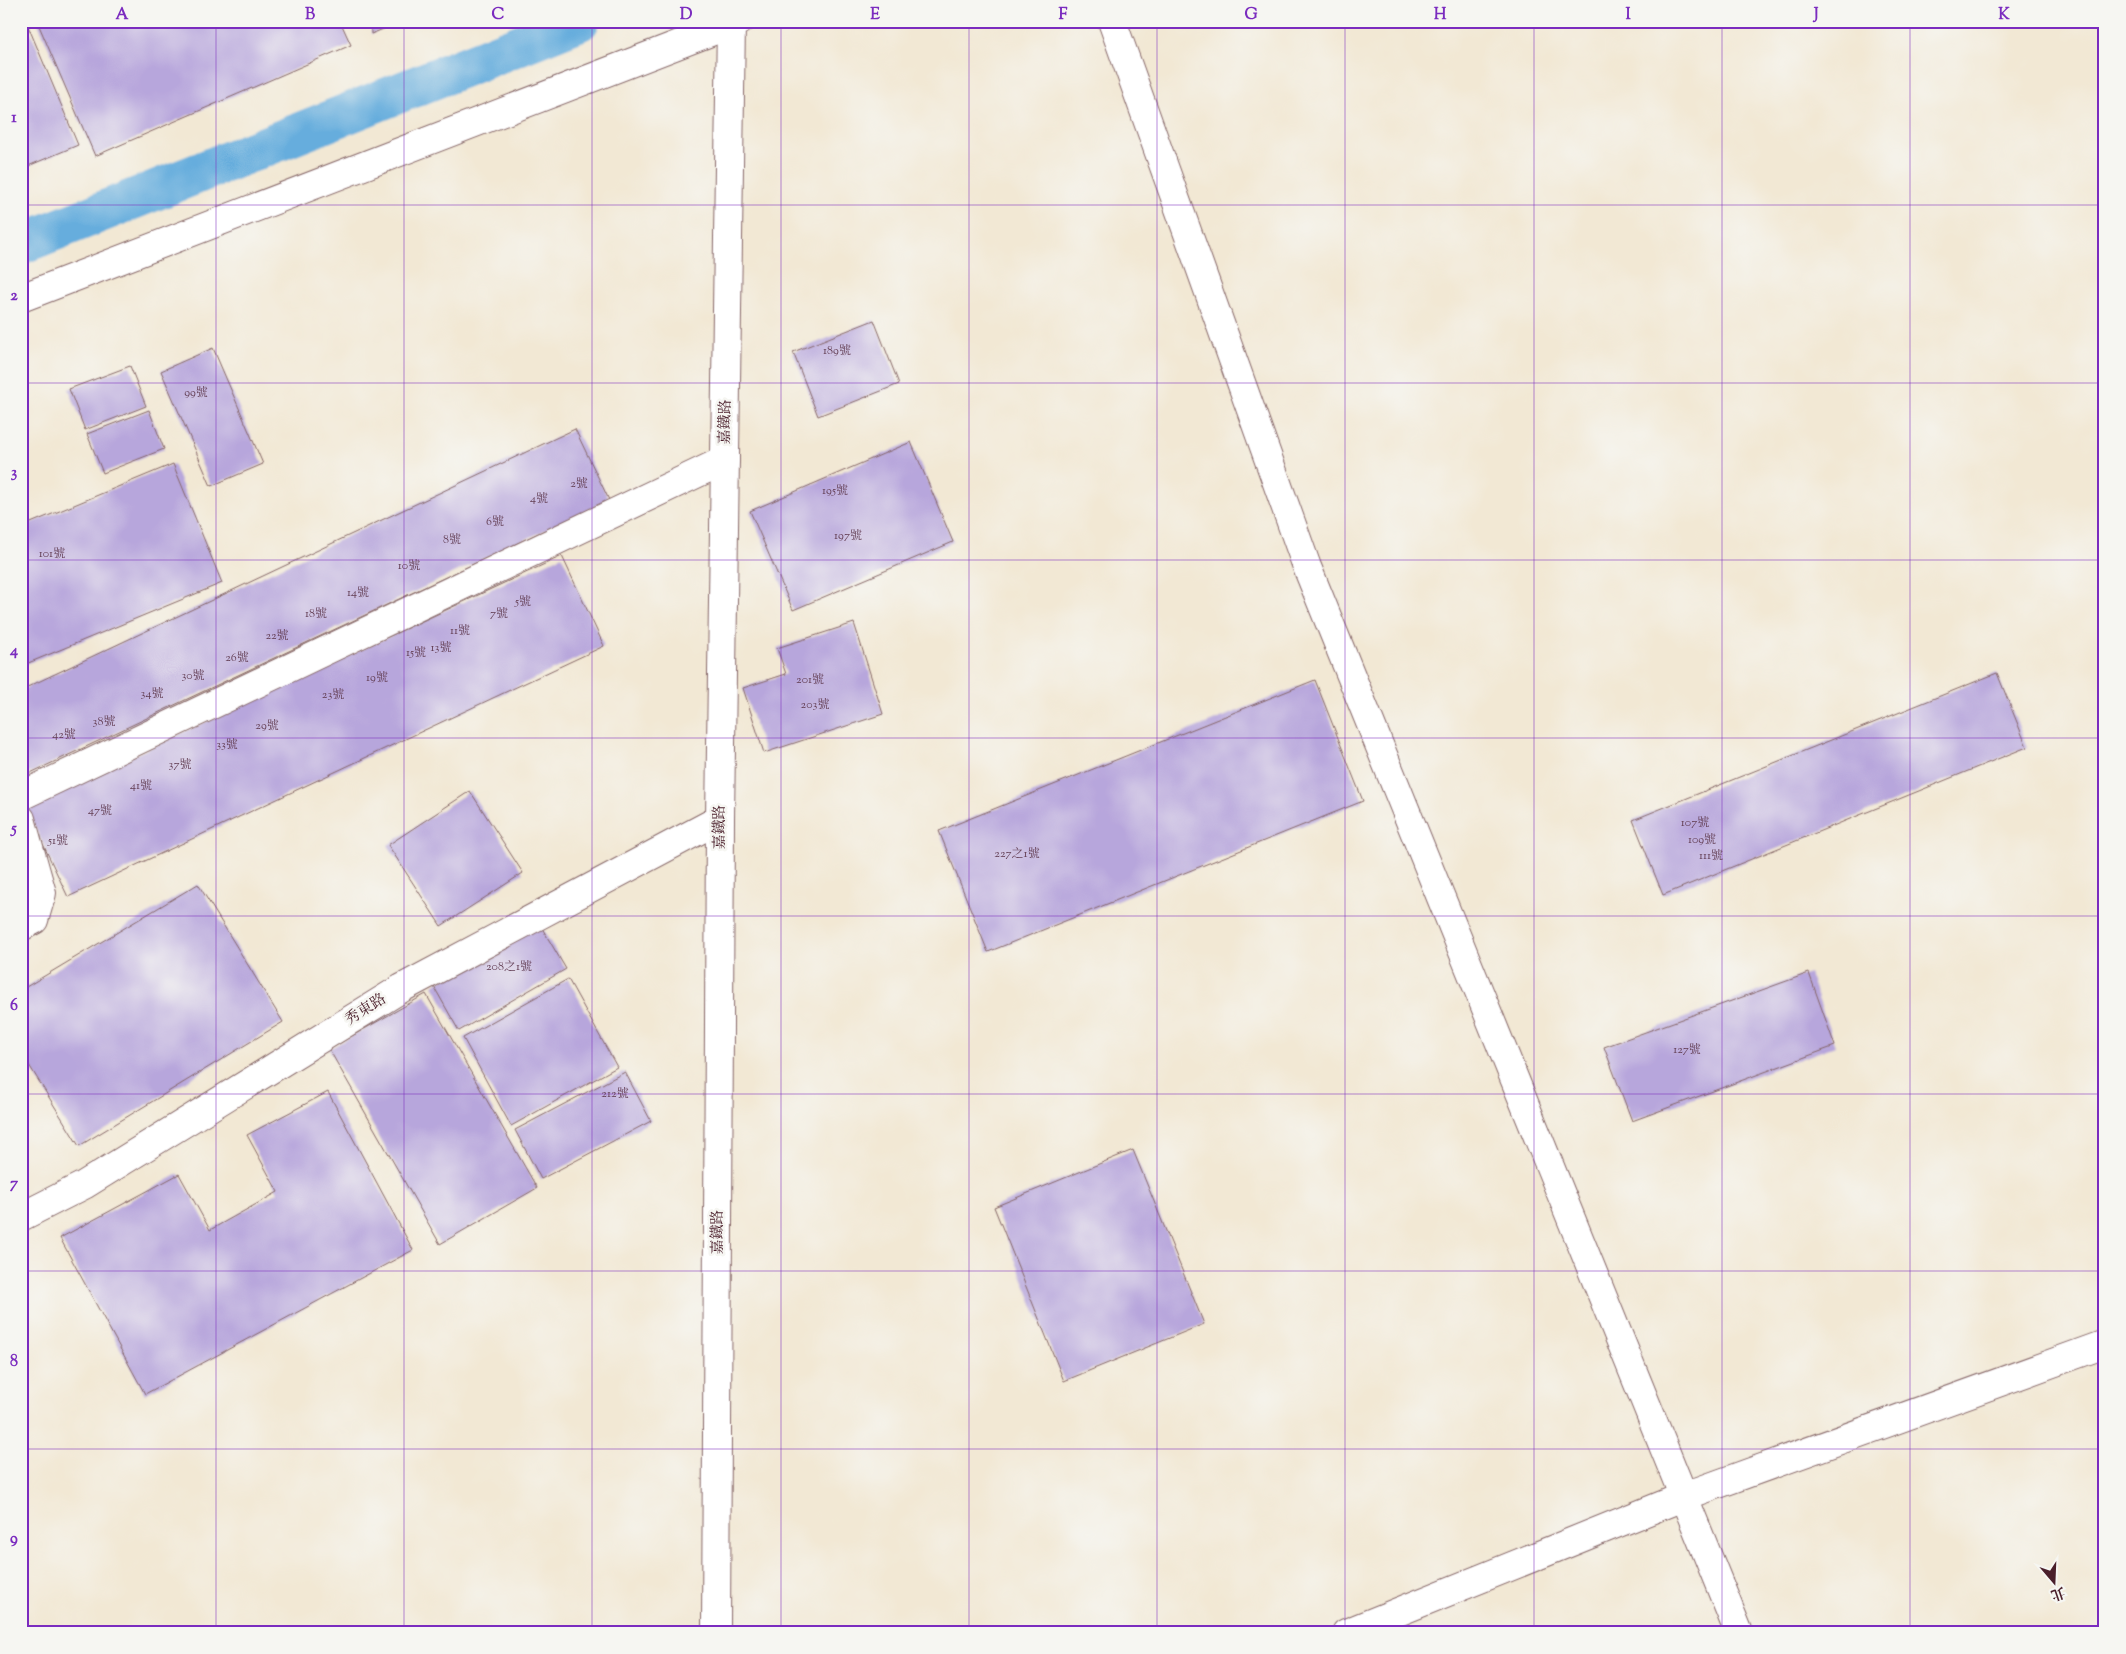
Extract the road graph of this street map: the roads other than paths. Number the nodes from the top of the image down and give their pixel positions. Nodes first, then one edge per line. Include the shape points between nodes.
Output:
1 (1112, 21) edge
2 (734, 22) edge
3 (21, 298) edge
4 (725, 460) junction
5 (21, 796) edge
6 (21, 819) edge
7 (720, 819) junction
8 (21, 927) edge
9 (21, 1217) edge
10 (2105, 1344) edge
11 (1685, 1496) junction
12 (716, 1633) edge
13 (1346, 1633) edge
14 (1740, 1633) edge

1 - 11 street via 1307,567
2 - 3 street
2 - 4 street, 嘉鐵路
4 - 5 street
4 - 7 street, 嘉鐵路
6 - 8 street via 42,892 34,920
7 - 9 street, 秀東路 via 402,988 84,1185
7 - 12 street, 嘉鐵路
10 - 11 street
11 - 13 street
11 - 14 street

